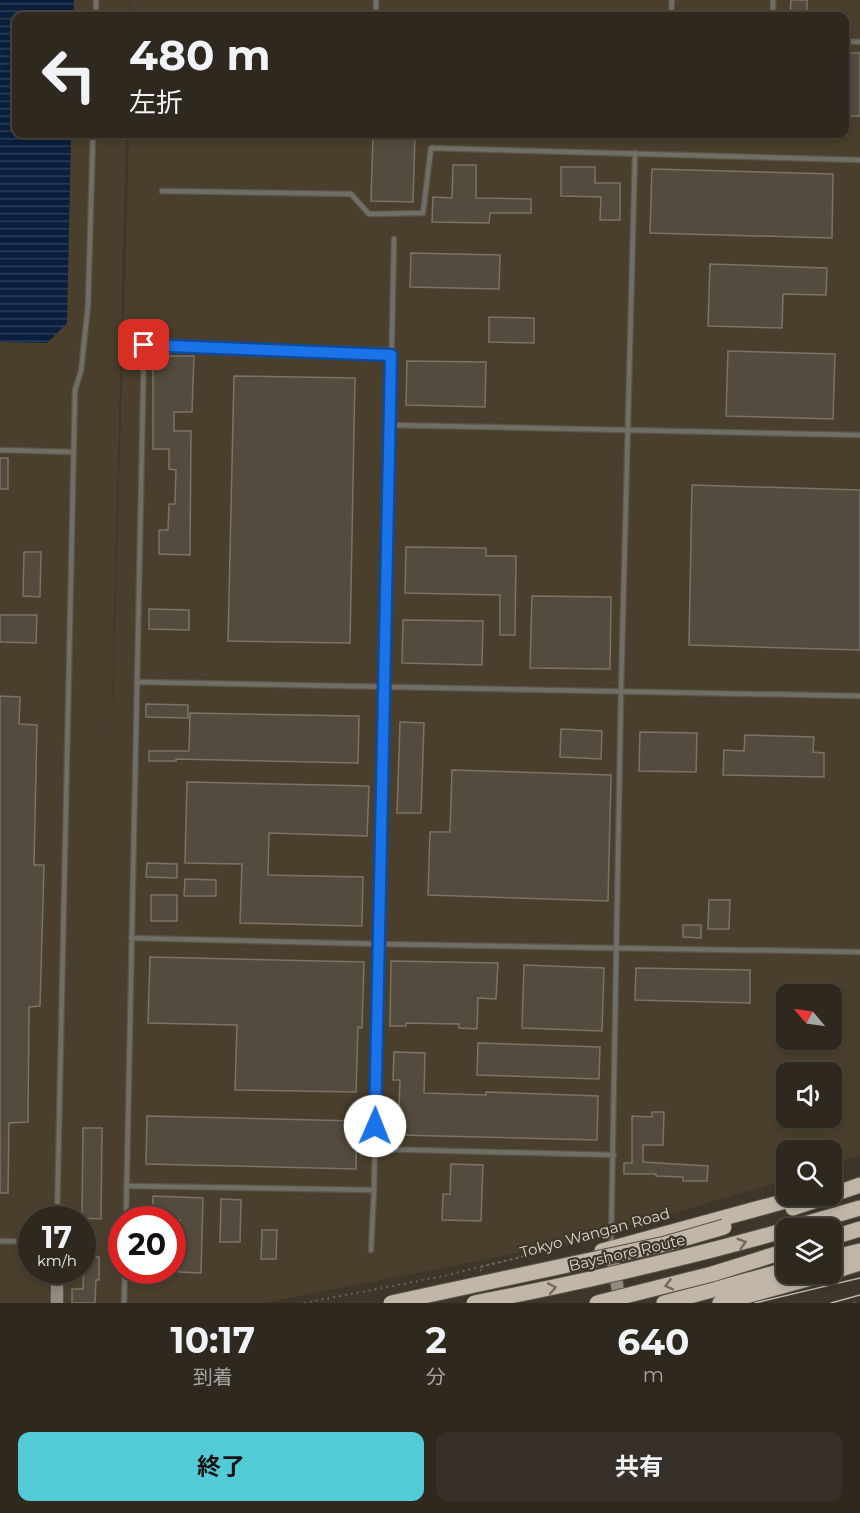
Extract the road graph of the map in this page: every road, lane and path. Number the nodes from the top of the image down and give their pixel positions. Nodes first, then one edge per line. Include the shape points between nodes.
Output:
1 (93, 138) edge
2 (635, 153) junction
3 (860, 160) edge
4 (162, 191) dead end
5 (394, 239) dead end
6 (391, 355) junction
7 (389, 425) junction
8 (627, 430) junction
9 (860, 435) edge
10 (0, 450) edge
11 (73, 452) junction
12 (137, 682) junction
13 (384, 687) junction
14 (621, 691) junction
15 (860, 696) edge
16 (131, 938) junction
17 (379, 944) junction
18 (617, 947) junction
19 (860, 952) edge
20 (375, 1149) junction
21 (614, 1155) junction
22 (860, 1182) edge
23 (126, 1186) junction
24 (842, 1186) edge
25 (374, 1190) junction
26 (842, 1190) edge
27 (776, 1204) edge
28 (57, 1206) edge
29 (126, 1206) edge
30 (798, 1206) edge
31 (860, 1208) edge
32 (826, 1218) edge
33 (860, 1229) edge
34 (776, 1233) edge
35 (842, 1235) edge
36 (0, 1241) edge
37 (18, 1242) edge
38 (611, 1249) junction
39 (370, 1250) dead end
40 (860, 1251) edge
41 (776, 1254) edge
42 (842, 1255) edge
43 (525, 1256) dead end
44 (860, 1263) edge
45 (480, 1267) dead end
46 (842, 1269) edge
47 (776, 1273) edge
48 (440, 1277) junction
49 (57, 1284) edge
50 (124, 1284) edge
51 (789, 1284) edge
52 (860, 1301) edge
53 (57, 1303) edge
54 (124, 1303) edge
55 (304, 1303) edge
56 (391, 1303) edge
57 (396, 1303) edge
58 (474, 1303) edge
59 (597, 1303) edge
60 (620, 1303) edge
61 (664, 1303) edge
62 (720, 1303) edge
63 (854, 1303) edge

1 - 11 lane via 88,306 75,390
2 - 3 lane
2 - 4 lane via 431,148 423,213 369,214 351,194
2 - 8 lane
5 - 6 lane
6 - 7 lane
6 - 12 lane via 144,345
7 - 8 lane
7 - 13 lane
8 - 9 lane
8 - 14 lane
10 - 11 lane
11 - 28 lane
12 - 13 lane
12 - 16 lane
13 - 14 lane
13 - 17 lane
14 - 15 lane
14 - 18 lane
16 - 17 lane
16 - 23 lane
17 - 18 lane
17 - 20 lane
18 - 19 lane
18 - 21 lane
20 - 21 lane
20 - 25 lane
21 - 38 lane
22 - 24 highway
22 - 26 highway
23 - 25 lane
23 - 29 lane
25 - 39 lane
27 - 38 highway, Tokyo Wangan Road
30 - 56 highway, bridge via 665,1244
31 - 32 highway
33 - 35 highway
58 -> 34 highway, Bayshore Route, bridge via 567,1286
36 - 37 lane
38 - 57 highway, Tokyo Wangan Road
38 - 60 street
40 - 42 highway
41 -> 59 highway, bridge
43 - 48 path
44 - 46 highway
45 - 48 path
47 - 61 highway
48 - 55 path
49 - 53 street
50 - 54 lane
51 - 62 highway
52 - 63 path

